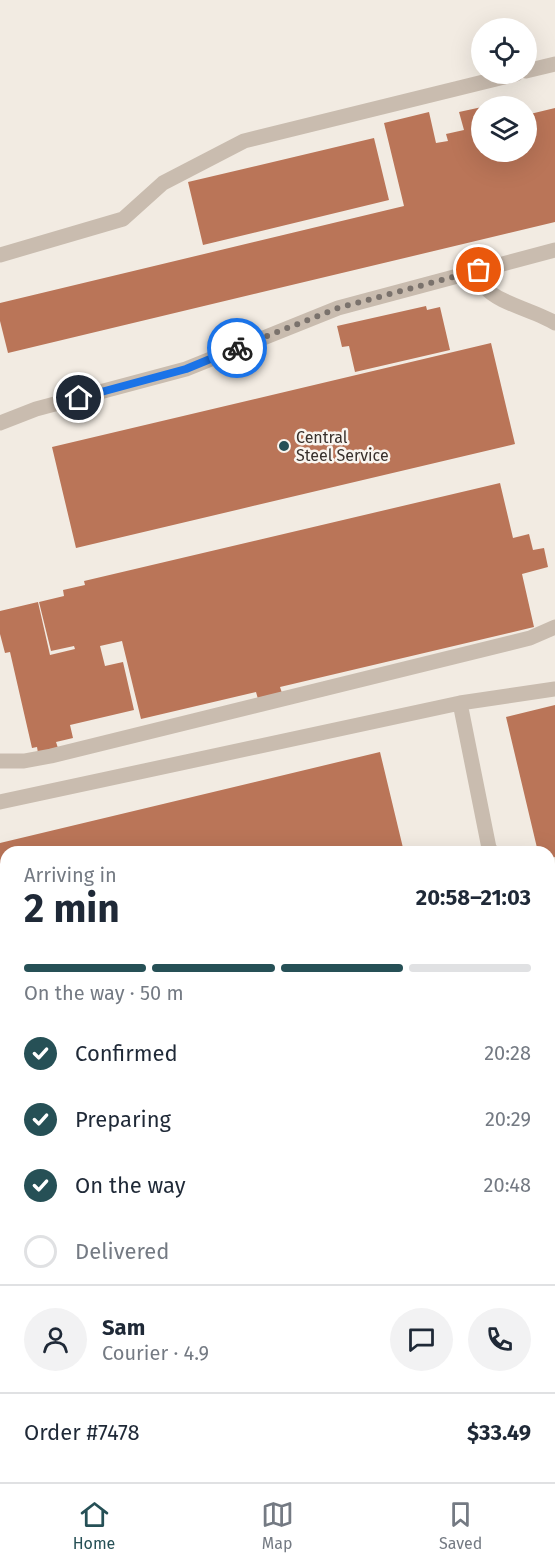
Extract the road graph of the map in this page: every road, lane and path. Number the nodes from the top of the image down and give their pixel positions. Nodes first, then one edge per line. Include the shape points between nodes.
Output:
1 (555, 64) edge
2 (537, 68) edge
3 (475, 84) edge
4 (555, 250) edge
5 (0, 255) edge
6 (479, 270) junction
7 (555, 308) edge
8 (538, 312) junction
9 (555, 322) edge
10 (0, 423) edge
11 (555, 627) edge
12 (555, 689) edge
13 (460, 703) junction
14 (0, 761) edge
15 (0, 802) edge
16 (489, 846) edge

1 - 2 street
3 - 5 street via 244,141 163,183 123,219
4 - 6 street
6 - 8 street via 486,288 499,298
6 - 10 street via 338,308 186,369 36,409
7 - 8 street
8 - 9 street
11 - 14 street via 530,638 51,756
12 - 13 street
13 - 15 street
13 - 16 street

